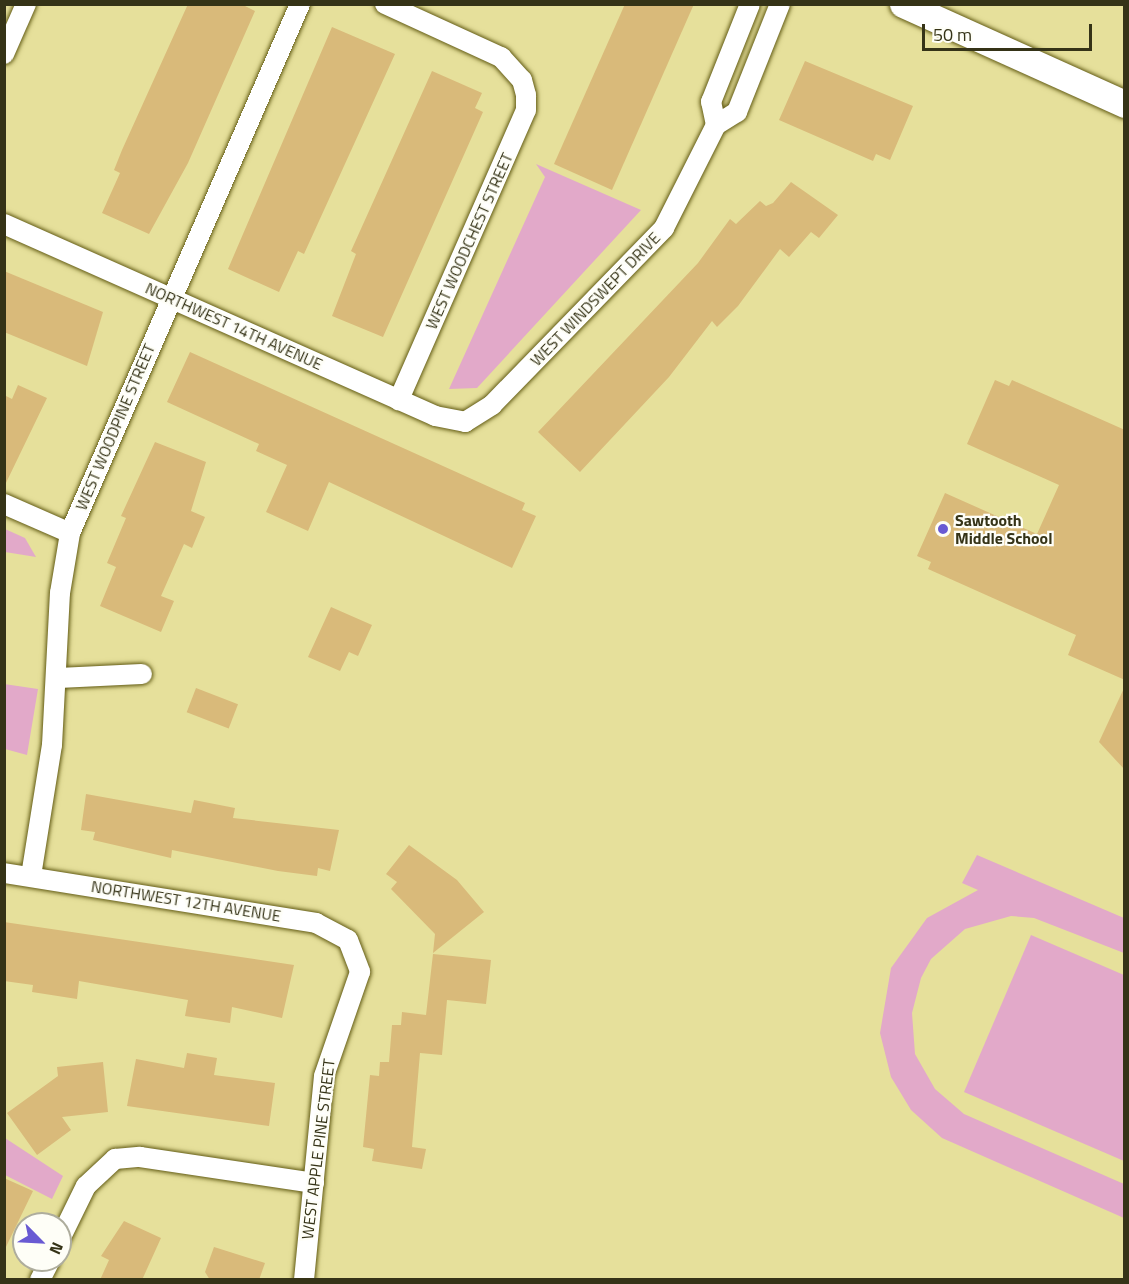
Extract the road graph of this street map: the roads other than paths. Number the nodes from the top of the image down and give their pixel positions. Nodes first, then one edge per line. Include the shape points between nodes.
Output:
1 (26, 4) edge
2 (300, 4) edge
3 (385, 4) edge
4 (750, 4) edge
5 (780, 4) edge
6 (903, 4) edge
7 (4, 54) edge
8 (1125, 104) edge
9 (716, 125) junction
10 (4, 224) edge
11 (170, 298) junction
12 (399, 400) junction
13 (465, 422) joint
14 (4, 504) edge
15 (70, 533) junction
16 (142, 674) dead end
17 (58, 678) junction
18 (4, 873) edge
19 (31, 876) junction
20 (357, 953) joint
21 (314, 1183) junction
22 (72, 1218) edge
23 (304, 1280) edge

1 - 7 street
2 - 11 street, WEST WOODPINE STREET
3 - 12 street, WEST WOODCHEST STREET via 501,57 522,80 526,110
4 - 9 street via 711,102
5 - 9 street, WEST WINDSWEPT DRIVE via 737,112
6 - 8 main road
9 - 13 street, WEST WINDSWEPT DRIVE via 664,228 492,405
10 - 11 street, NORTHWEST 14TH AVENUE
11 - 12 street, NORTHWEST 14TH AVENUE
11 - 15 street, WEST WOODPINE STREET
12 - 13 street, NORTHWEST 14TH AVENUE
14 - 15 street
15 - 17 street, WEST WOODPINE STREET via 60,593
16 - 17 street
17 - 19 street, WEST WOODPINE STREET
18 - 19 street, NORTHWEST 12TH AVENUE
19 - 20 street, NORTHWEST 12TH AVENUE via 316,922 348,940
20 - 21 street, WEST APPLE PINE STREET via 356,992 324,1076
21 - 22 street via 140,1157 115,1159 102,1167
21 - 23 street, WEST APPLE PINE STREET

